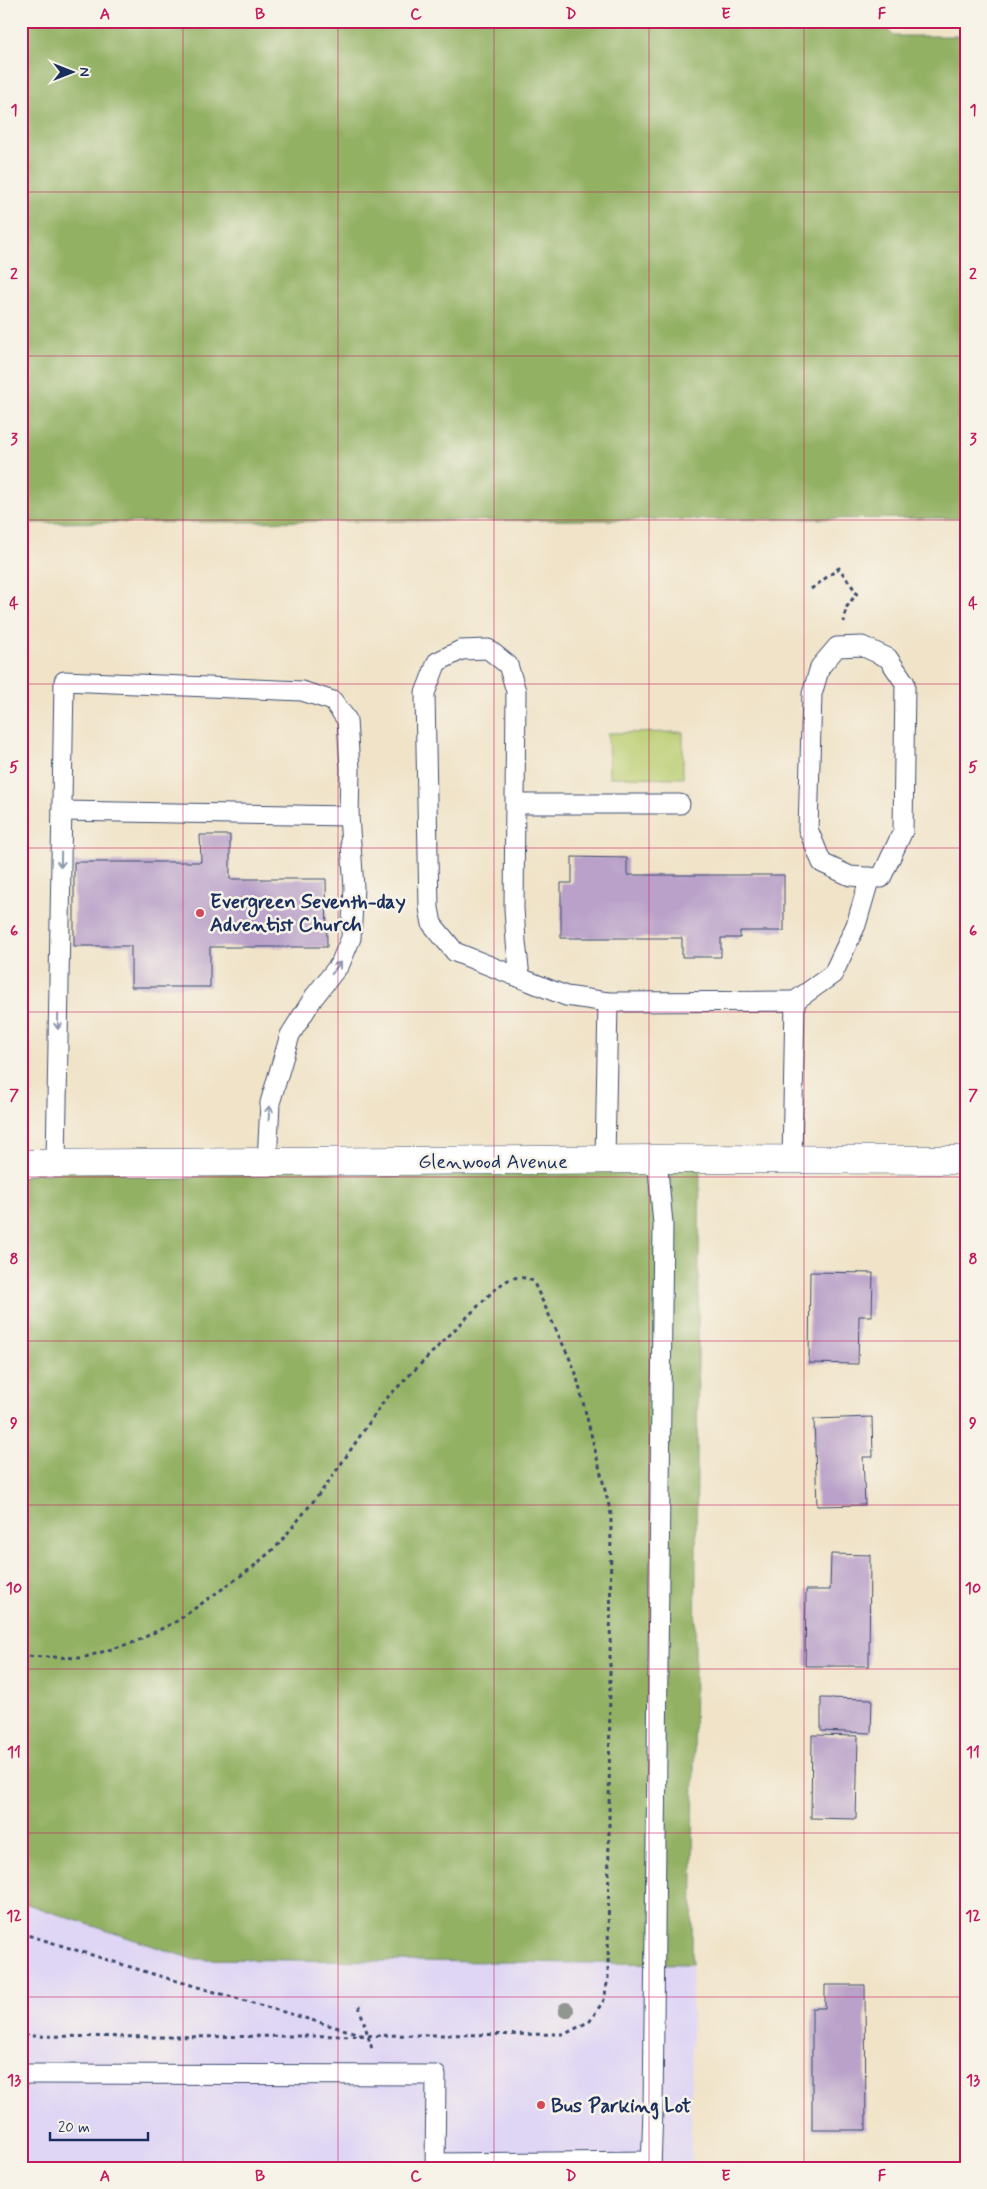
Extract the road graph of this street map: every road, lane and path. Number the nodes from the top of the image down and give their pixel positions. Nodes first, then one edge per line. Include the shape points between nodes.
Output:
1 (811, 589) dead end
2 (849, 646) junction
3 (516, 804) junction
4 (680, 804) dead end
5 (62, 811) junction
6 (349, 816) junction
7 (870, 877) junction
8 (520, 977) junction
9 (795, 1001) junction
10 (608, 1002) junction
11 (656, 1159) junction
12 (605, 1160) junction
13 (792, 1160) junction
14 (966, 1160) edge
15 (267, 1162) junction
16 (56, 1163) junction
17 (21, 1164) edge
18 (21, 1656) edge
19 (21, 1933) edge
20 (359, 2006) dead end
21 (21, 2036) edge
22 (368, 2036) junction
23 (21, 2074) edge
24 (381, 2076) junction
25 (491, 2164) edge
26 (651, 2164) edge
27 (435, 2165) edge

1 - 2 path via 839,568 857,593 846,608 844,625
2 - 7 lane via 862,646 888,658 905,683 903,831 881,878
2 - 7 lane via 837,647 820,667 812,694 808,829 822,863 850,876
3 - 4 lane
3 - 8 lane via 514,908
3 - 8 lane via 516,691 508,665 488,649 461,650 437,662 425,693 429,908 432,924 455,952
5 - 6 lane
5 - 6 lane via 64,681 302,691 333,701 347,720
5 -> 16 lane
15 -> 6 lane via 270,1103 290,1035 340,964 351,938 354,888
7 - 9 lane via 856,925 833,974
8 - 10 lane via 566,996
9 - 10 lane
9 - 13 lane
10 - 12 lane
11 - 12 street, Glenwood Avenue
11 - 13 street, Glenwood Avenue
11 - 26 lane via 663,1224
12 - 15 street, Glenwood Avenue
13 - 14 street, Glenwood Avenue
15 - 16 street, Glenwood Avenue
16 - 17 street, Glenwood Avenue
18 - 22 path via 82,1658 135,1642 176,1621 253,1567 278,1545 322,1490 384,1401 493,1291 508,1279 521,1276 533,1281 575,1370 611,1514 608,1978 604,2000 590,2021 565,2034
19 - 22 path
20 - 22 path
21 - 22 path
22 - 24 path
23 - 24 lane
24 - 27 lane via 436,2075
25 - 26 lane
25 - 27 lane

